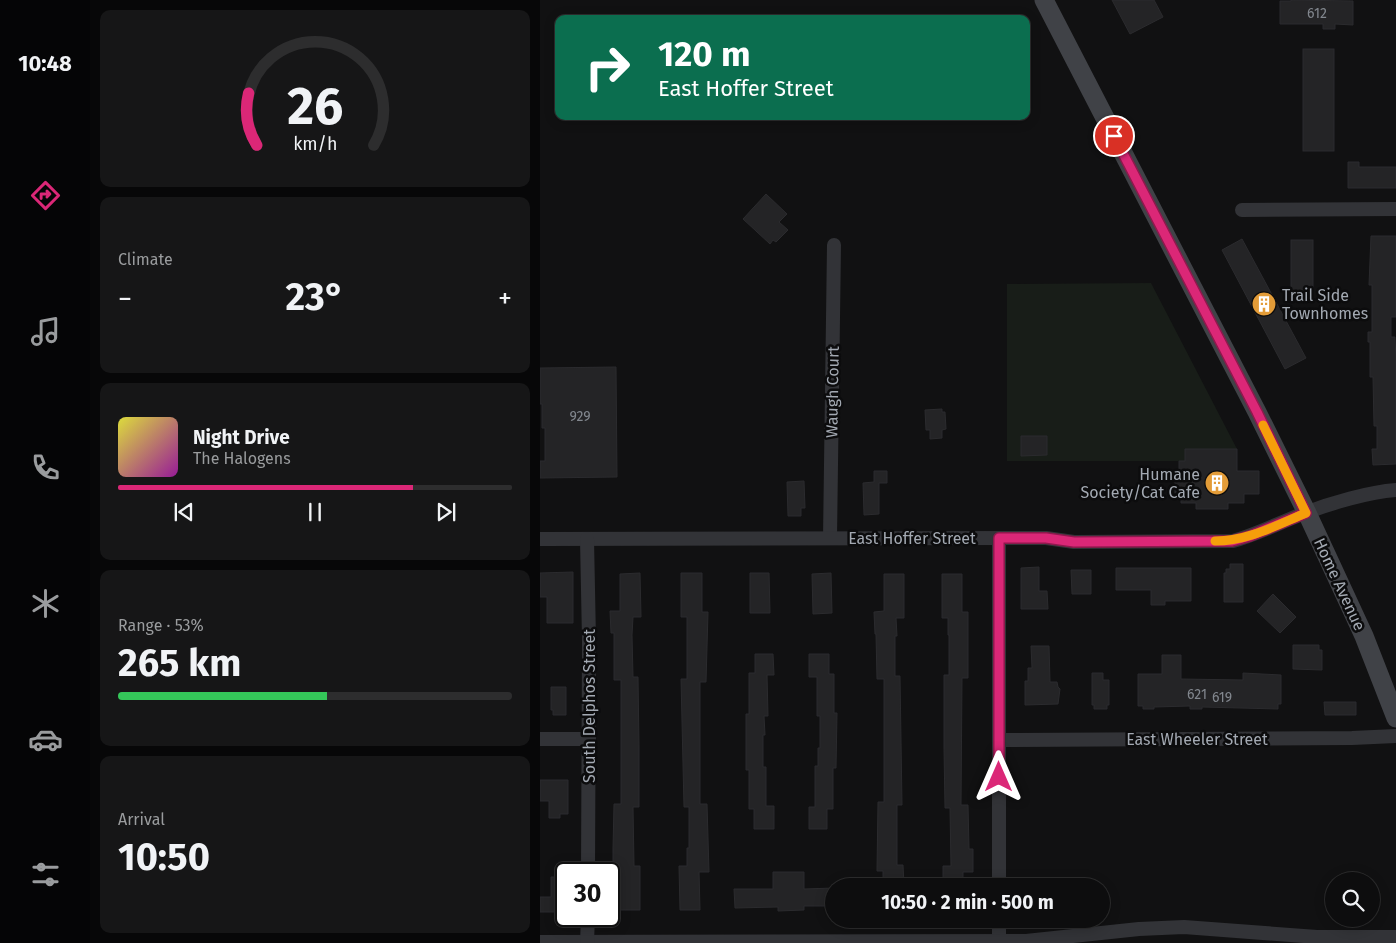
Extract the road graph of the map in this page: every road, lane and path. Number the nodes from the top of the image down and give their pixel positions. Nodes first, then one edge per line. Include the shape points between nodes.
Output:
1 (1044, 0) edge
2 (1396, 209) edge
3 (1242, 210) dead end
4 (834, 245) dead end
5 (1396, 490) edge
6 (1306, 513) junction
7 (586, 538) junction
8 (830, 538) junction
9 (999, 538) junction
10 (540, 539) edge
11 (1396, 718) edge
12 (1396, 736) edge
13 (540, 739) edge
14 (589, 739) junction
15 (999, 740) junction
16 (588, 862) edge
17 (999, 878) edge
18 (588, 927) edge
19 (999, 928) edge
20 (1396, 937) edge
21 (999, 941) junction
22 (540, 942) edge
23 (587, 942) edge

1 - 6 main road, Home Avenue
2 - 3 street
4 - 8 street, Waugh Court
5 - 6 street, East Hoffer Street via 1378,491
6 - 9 street, East Hoffer Street via 1232,541 1074,542 1046,538
6 - 11 main road, Home Avenue via 1364,636
7 - 8 street, East Hoffer Street
7 - 10 street, East Hoffer Street
7 - 14 street, South Delphos Street
8 - 9 street, East Hoffer Street
9 - 15 street
12 - 15 street, East Wheeler Street
13 - 14 street
14 - 16 street, South Delphos Street
15 - 17 street
18 - 23 street
19 - 21 street
20 - 21 street via 1317,937 1184,927
21 - 23 street
22 - 23 street

